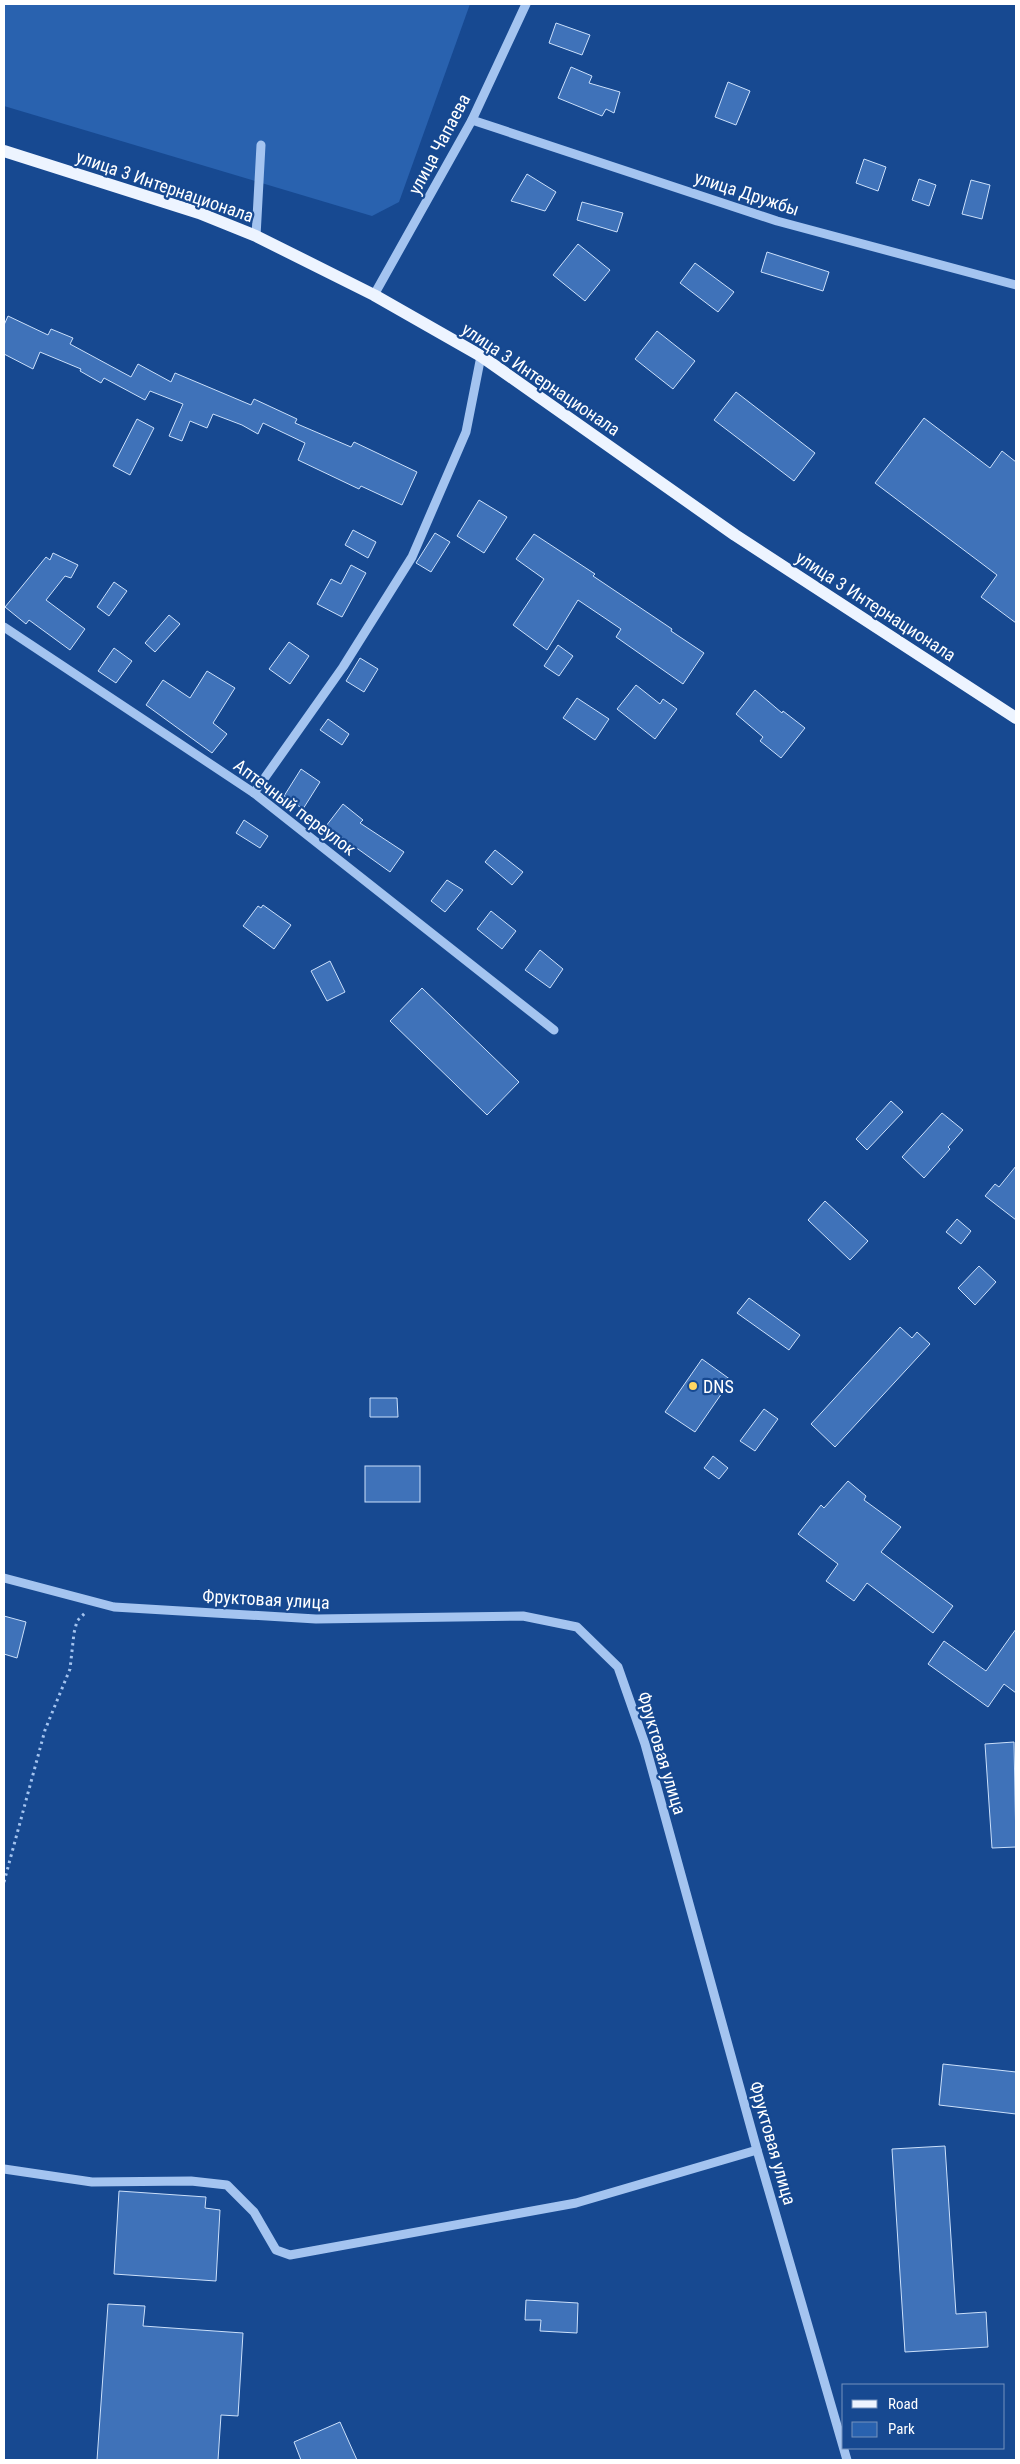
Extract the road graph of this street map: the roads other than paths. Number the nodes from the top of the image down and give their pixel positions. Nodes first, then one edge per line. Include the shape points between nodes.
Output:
1 (526, 4) edge
2 (472, 120) junction
3 (261, 145) dead end
4 (4, 151) edge
5 (256, 236) junction
6 (1016, 285) edge
7 (374, 296) junction
8 (481, 356) junction
9 (4, 627) edge
10 (1016, 718) edge
11 (254, 793) junction
12 (554, 1030) dead end
13 (4, 1578) edge
14 (757, 2150) junction
15 (4, 2169) edge
16 (842, 2443) edge

1 - 2 street, улица Чапаева
2 - 6 street, улица Дружбы via 777,221
2 - 7 street, улица Чапаева
3 - 5 street
4 - 5 main road, улица 3 Интернационала via 199,212
5 - 7 main road, улица 3 Интернационала
7 - 8 main road, улица 3 Интернационала
8 - 10 main road, улица 3 Интернационала via 735,535
8 - 11 street via 466,432 412,557 343,667
9 - 11 street, Аптечный переулок
11 - 12 street, Аптечный переулок
13 - 14 street, Фруктовая улица via 114,1607 316,1620 522,1616 577,1627 618,1667 642,1735
14 - 15 street via 576,2203 290,2255 276,2250 254,2212 227,2185 191,2180 92,2182
14 - 16 street, Фруктовая улица

